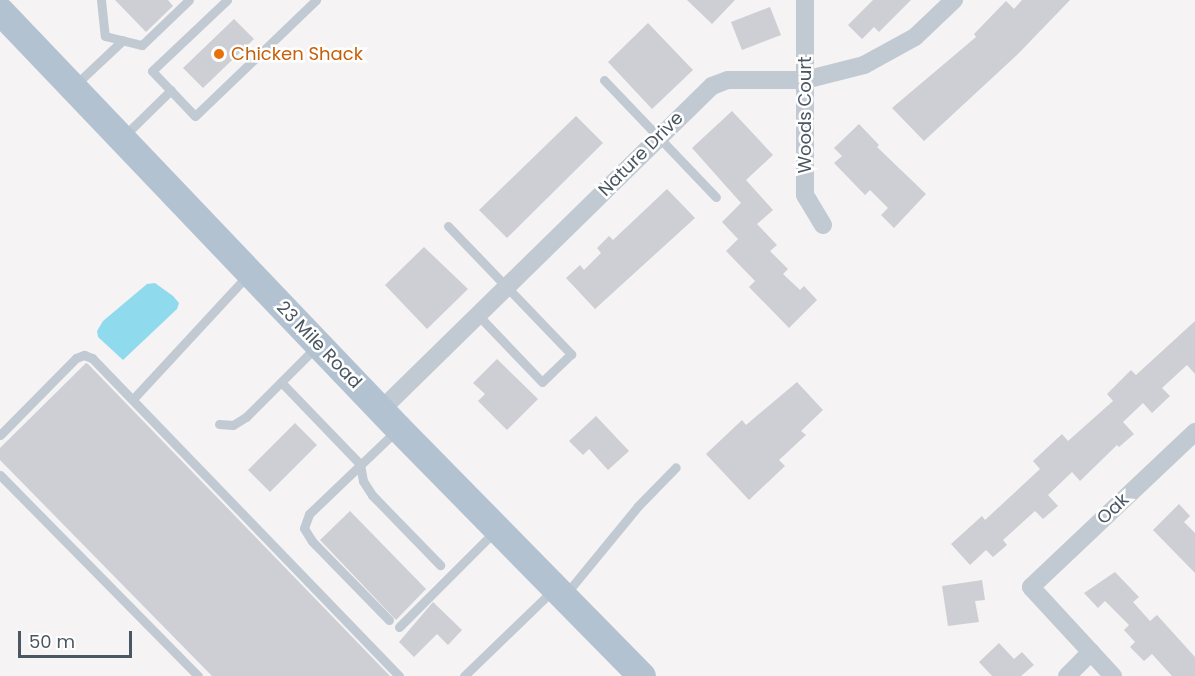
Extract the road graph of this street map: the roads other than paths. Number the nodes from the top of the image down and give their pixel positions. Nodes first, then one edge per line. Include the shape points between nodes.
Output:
1 (101, 0) edge
2 (189, 0) edge
3 (227, 0) edge
4 (316, 0) edge
5 (805, 0) edge
6 (954, 0) edge
7 (0, 11) edge
8 (123, 40) junction
9 (604, 80) dead end
10 (805, 80) junction
11 (73, 87) junction
12 (171, 90) junction
13 (658, 137) junction
14 (122, 138) junction
15 (716, 197) dead end
16 (823, 225) dead end
17 (448, 226) dead end
18 (250, 273) junction
19 (507, 287) junction
20 (477, 314) junction
21 (319, 345) junction
22 (281, 382) junction
23 (133, 399) junction
24 (389, 419) junction
25 (219, 424) dead end
26 (0, 435) edge
27 (1191, 442) edge
28 (360, 464) junction
29 (676, 467) dead end
30 (0, 475) edge
31 (496, 529) junction
32 (440, 565) dead end
33 (559, 592) junction
34 (389, 620) dead end
35 (399, 627) dead end
36 (1091, 652) junction
37 (1108, 674) edge
38 (198, 676) edge
39 (399, 676) edge
40 (464, 676) edge
41 (642, 676) edge
42 (1067, 676) edge

1 - 8 lane via 105,36
2 - 8 lane via 142,45
3 - 12 lane via 152,71
4 - 12 lane via 195,116
5 - 10 street, Woods Court
6 - 10 street, Nature Drive via 893,53 843,73
7 - 11 main road, 23 Mile Road
8 - 11 lane
9 - 13 lane
10 - 13 street, Nature Drive via 728,80 702,94
10 - 16 street, Woods Court via 805,195
11 - 14 main road, 23 Mile Road
12 - 14 lane
13 - 15 lane
13 - 19 street, Nature Drive
14 - 18 main road, 23 Mile Road
17 - 19 lane
18 - 21 main road, 23 Mile Road
18 - 23 lane
19 - 20 street, Nature Drive
19 - 20 lane via 571,354 542,382
20 - 24 street, Nature Drive
21 - 22 lane
21 - 24 main road, 23 Mile Road
22 - 25 lane via 246,417 233,425
22 - 28 lane
23 - 26 lane via 84,355
23 - 39 lane
24 - 28 lane
24 - 31 main road, 23 Mile Road
27 - 36 street, Oak via 1031,587
28 - 32 lane via 363,481 372,495
28 - 34 lane via 309,514 304,528
29 - 33 lane
30 - 38 lane
31 - 33 main road, 23 Mile Road
31 - 35 lane
33 - 40 lane
33 - 41 main road, 23 Mile Road
36 - 37 street
36 - 42 street

